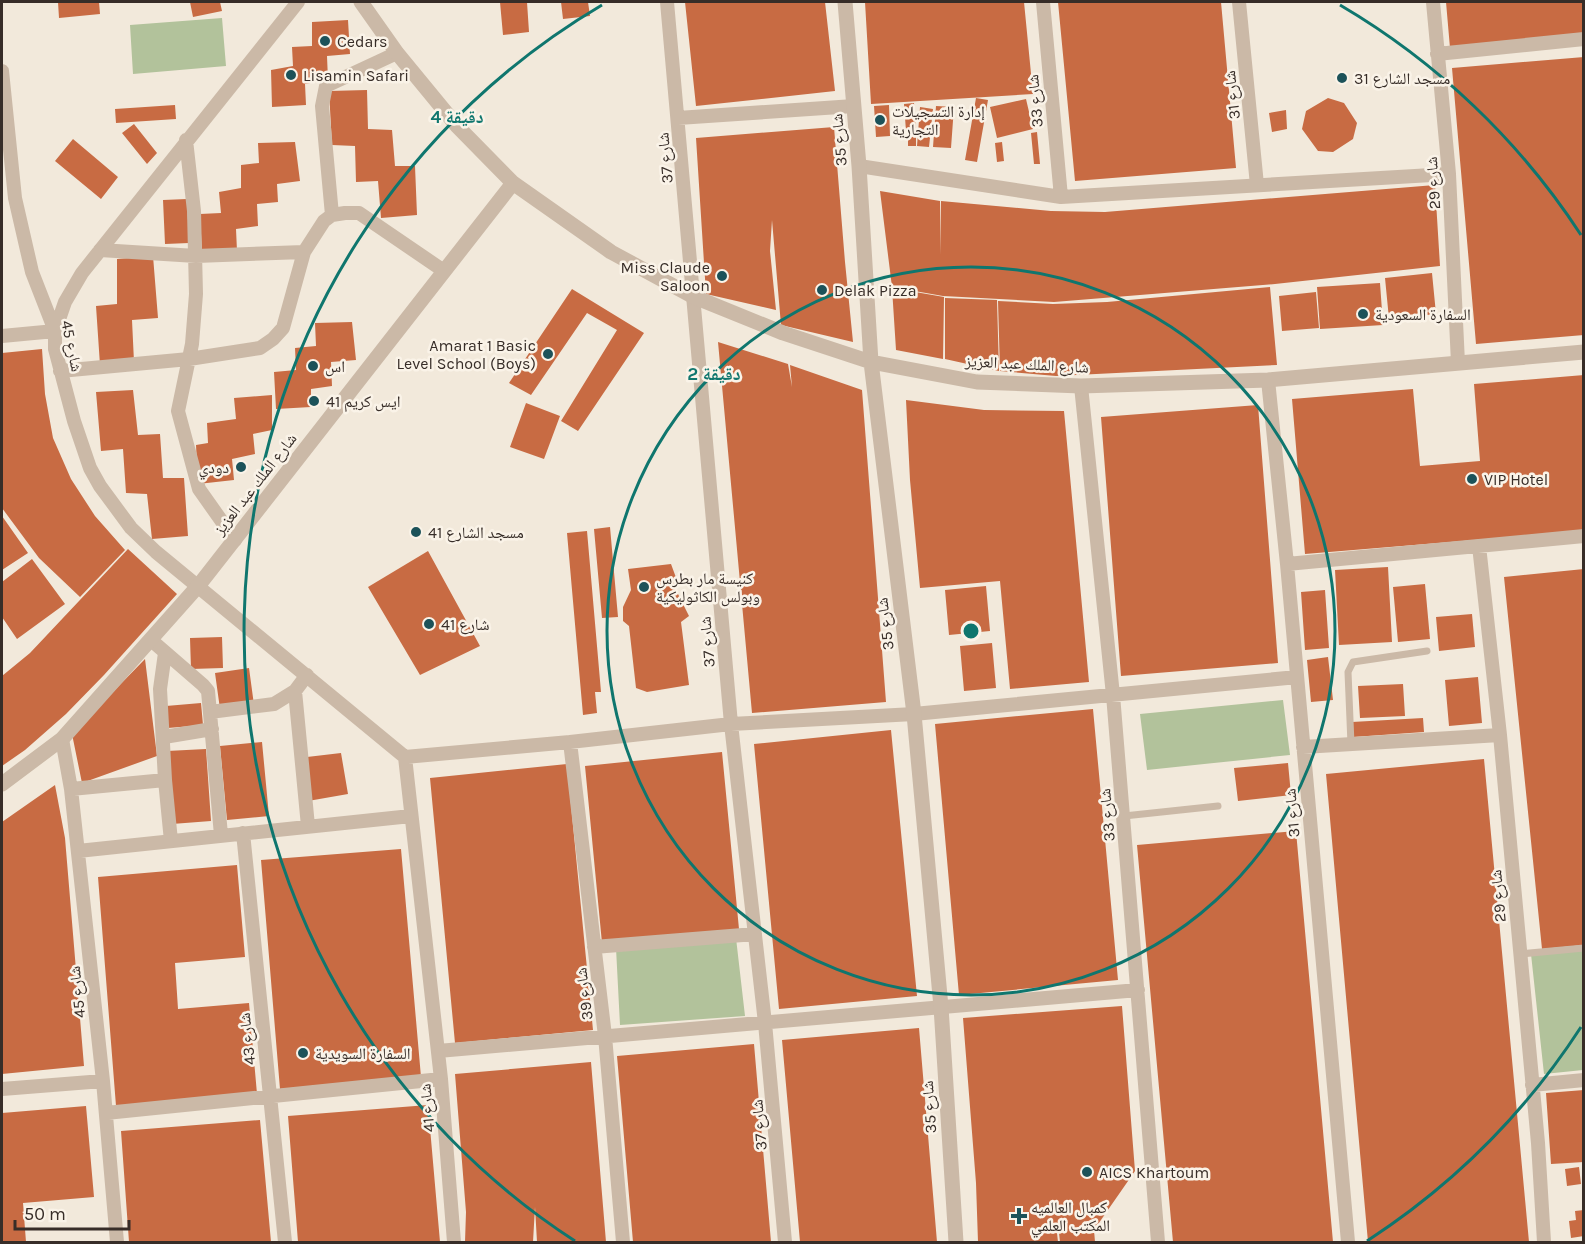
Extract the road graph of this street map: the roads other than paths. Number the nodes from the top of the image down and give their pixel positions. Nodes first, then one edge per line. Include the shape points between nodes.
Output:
1 (298, 2) edge
2 (361, 2) edge
3 (667, 2) edge
4 (845, 2) edge
5 (1043, 2) edge
6 (1239, 2) edge
7 (1433, 2) edge
8 (1584, 39) edge
9 (397, 53) junction
10 (1437, 54) junction
11 (2, 71) edge
12 (854, 106) junction
13 (678, 118) junction
14 (186, 140) junction
15 (859, 165) junction
16 (1449, 174) junction
17 (513, 183) junction
18 (1257, 185) junction
19 (1061, 197) junction
20 (332, 215) junction
21 (100, 250) junction
22 (304, 252) junction
23 (196, 256) junction
24 (444, 271) junction
25 (692, 296) junction
26 (54, 331) junction
27 (2, 336) edge
28 (1584, 352) edge
29 (189, 359) junction
30 (871, 362) junction
31 (1458, 363) junction
32 (60, 371) junction
33 (1268, 380) junction
34 (1082, 386) junction
35 (1584, 536) edge
36 (235, 540) junction
37 (1479, 546) junction
38 (1287, 564) junction
39 (199, 585) junction
40 (151, 640) junction
41 (1427, 651) dead end
42 (165, 653) junction
43 (307, 675) junction
44 (1297, 677) junction
45 (294, 691) junction
46 (1113, 695) junction
47 (210, 712) junction
48 (914, 714) junction
49 (731, 724) junction
50 (212, 729) junction
51 (1500, 735) junction
52 (164, 736) junction
53 (63, 740) junction
54 (570, 742) junction
55 (1351, 744) junction
56 (1303, 747) junction
57 (405, 757) junction
58 (165, 780) junction
59 (2, 784) edge
60 (71, 789) junction
61 (1218, 806) dead end
62 (411, 816) junction
63 (1124, 816) junction
64 (308, 826) junction
65 (243, 833) junction
66 (221, 835) junction
67 (171, 841) junction
68 (78, 851) junction
69 (755, 934) junction
70 (594, 947) junction
71 (1584, 948) edge
72 (1520, 954) junction
73 (1138, 990) junction
74 (941, 1007) junction
75 (765, 1023) junction
76 (605, 1036) junction
77 (438, 1051) junction
78 (441, 1079) junction
79 (1584, 1080) edge
80 (103, 1081) junction
81 (1532, 1085) junction
82 (2, 1089) edge
83 (270, 1098) junction
84 (106, 1113) junction
85 (117, 1242) edge
86 (285, 1242) edge
87 (454, 1242) edge
88 (623, 1242) edge
89 (785, 1242) edge
90 (956, 1242) edge
91 (1158, 1242) edge
92 (1348, 1242) edge
93 (1544, 1242) edge

1 - 14 street
2 - 9 street, شارع الملك عبد العزيز
3 - 13 street, شارع 37
4 - 12 street, شارع 35
5 - 19 street, شارع 33
6 - 18 street, شارع 31
7 - 10 street, شارع 29
8 - 10 street
9 - 17 street, شارع الملك عبد العزيز via 457,126
9 - 20 street via 326,86 322,106
10 - 16 street, شارع 29
11 - 26 street, شارع 45 via 15,198 32,272
12 - 13 street
12 - 15 street, شارع 35
13 - 25 street, شارع 37
14 - 21 street
14 - 23 street
15 - 19 street
15 - 30 street, شارع 35
16 - 18 street
16 - 31 street, شارع 29
17 - 24 street, شارع الملك عبد العزيز
17 - 25 street, شارع الملك عبد العزيز via 610,252
18 - 19 street
20 - 22 street
20 - 24 street via 359,213
21 - 23 street
21 - 26 street via 65,302
22 - 23 street
22 - 29 street via 283,328 273,339 260,348
23 - 29 street
24 - 36 street, شارع الملك عبد العزيز
25 - 30 street, شارع الملك عبد العزيز via 783,333
25 - 49 street, شارع 37
26 - 27 street
26 - 32 street, شارع 45
28 - 31 street, شارع الملك عبد العزيز
29 - 32 street
29 - 36 street via 179,401 180,421 199,489
30 - 34 street, شارع الملك عبد العزيز via 977,382
30 - 48 street, شارع 35
31 - 33 street, شارع الملك عبد العزيز
32 - 39 street, شارع 45 via 90,468 100,486 131,528
33 - 34 street, شارع الملك عبد العزيز
33 - 38 street, شارع 31
34 - 46 street, شارع 33
35 - 37 street
36 - 39 street, شارع الملك عبد العزيز
37 - 38 street
37 - 51 street, شارع 29
38 - 44 street, شارع 31
39 - 40 street, شارع الملك عبد العزيز
39 - 43 street, شارع 45
40 - 42 street
40 - 53 street, شارع الملك عبد العزيز
41 - 55 lane via 1353,662 1348,672
42 - 47 street via 206,688
42 - 52 street via 160,689
43 - 45 street
43 - 57 street, شارع 45
44 - 46 street
44 - 56 street, شارع 31
45 - 47 street via 274,704
45 - 64 street
46 - 48 street
46 - 63 street, شارع 33
47 - 50 street
48 - 49 street
48 - 74 street, شارع 35
49 - 54 street
49 - 69 street, شارع 37
50 - 52 street
50 - 66 street
51 - 55 street
51 - 72 street, شارع 29
52 - 58 street
53 - 59 street, شارع الملك عبد العزيز
53 - 60 street, شارع 45
54 - 57 street
54 - 70 street, شارع 39
55 - 56 street
56 - 92 street, شارع 31
57 - 62 street, شارع 41
58 - 60 street
58 - 67 street
60 - 68 street, شارع 45
61 - 63 lane
62 - 64 street
62 - 77 street, شارع 41
63 - 73 street, شارع 33
64 - 65 street
65 - 66 street
65 - 83 street, شارع 43
66 - 67 street
67 - 68 street
68 - 80 street, شارع 45
69 - 70 street
69 - 75 street, شارع 37
70 - 76 street, شارع 39
71 - 72 lane
72 - 81 street, شارع 29
73 - 74 street
73 - 91 street, شارع 33
74 - 75 street
74 - 90 street, شارع 35
75 - 76 street
75 - 89 street, شارع 37
76 - 77 street
76 - 88 street, شارع 39
77 - 78 street, شارع 41
78 - 83 street
78 - 87 street, شارع 41
79 - 81 street
80 - 82 street
80 - 84 street, شارع 45
81 - 93 street, شارع 29
83 - 84 street
83 - 86 street, شارع 43
84 - 85 street, شارع 45

